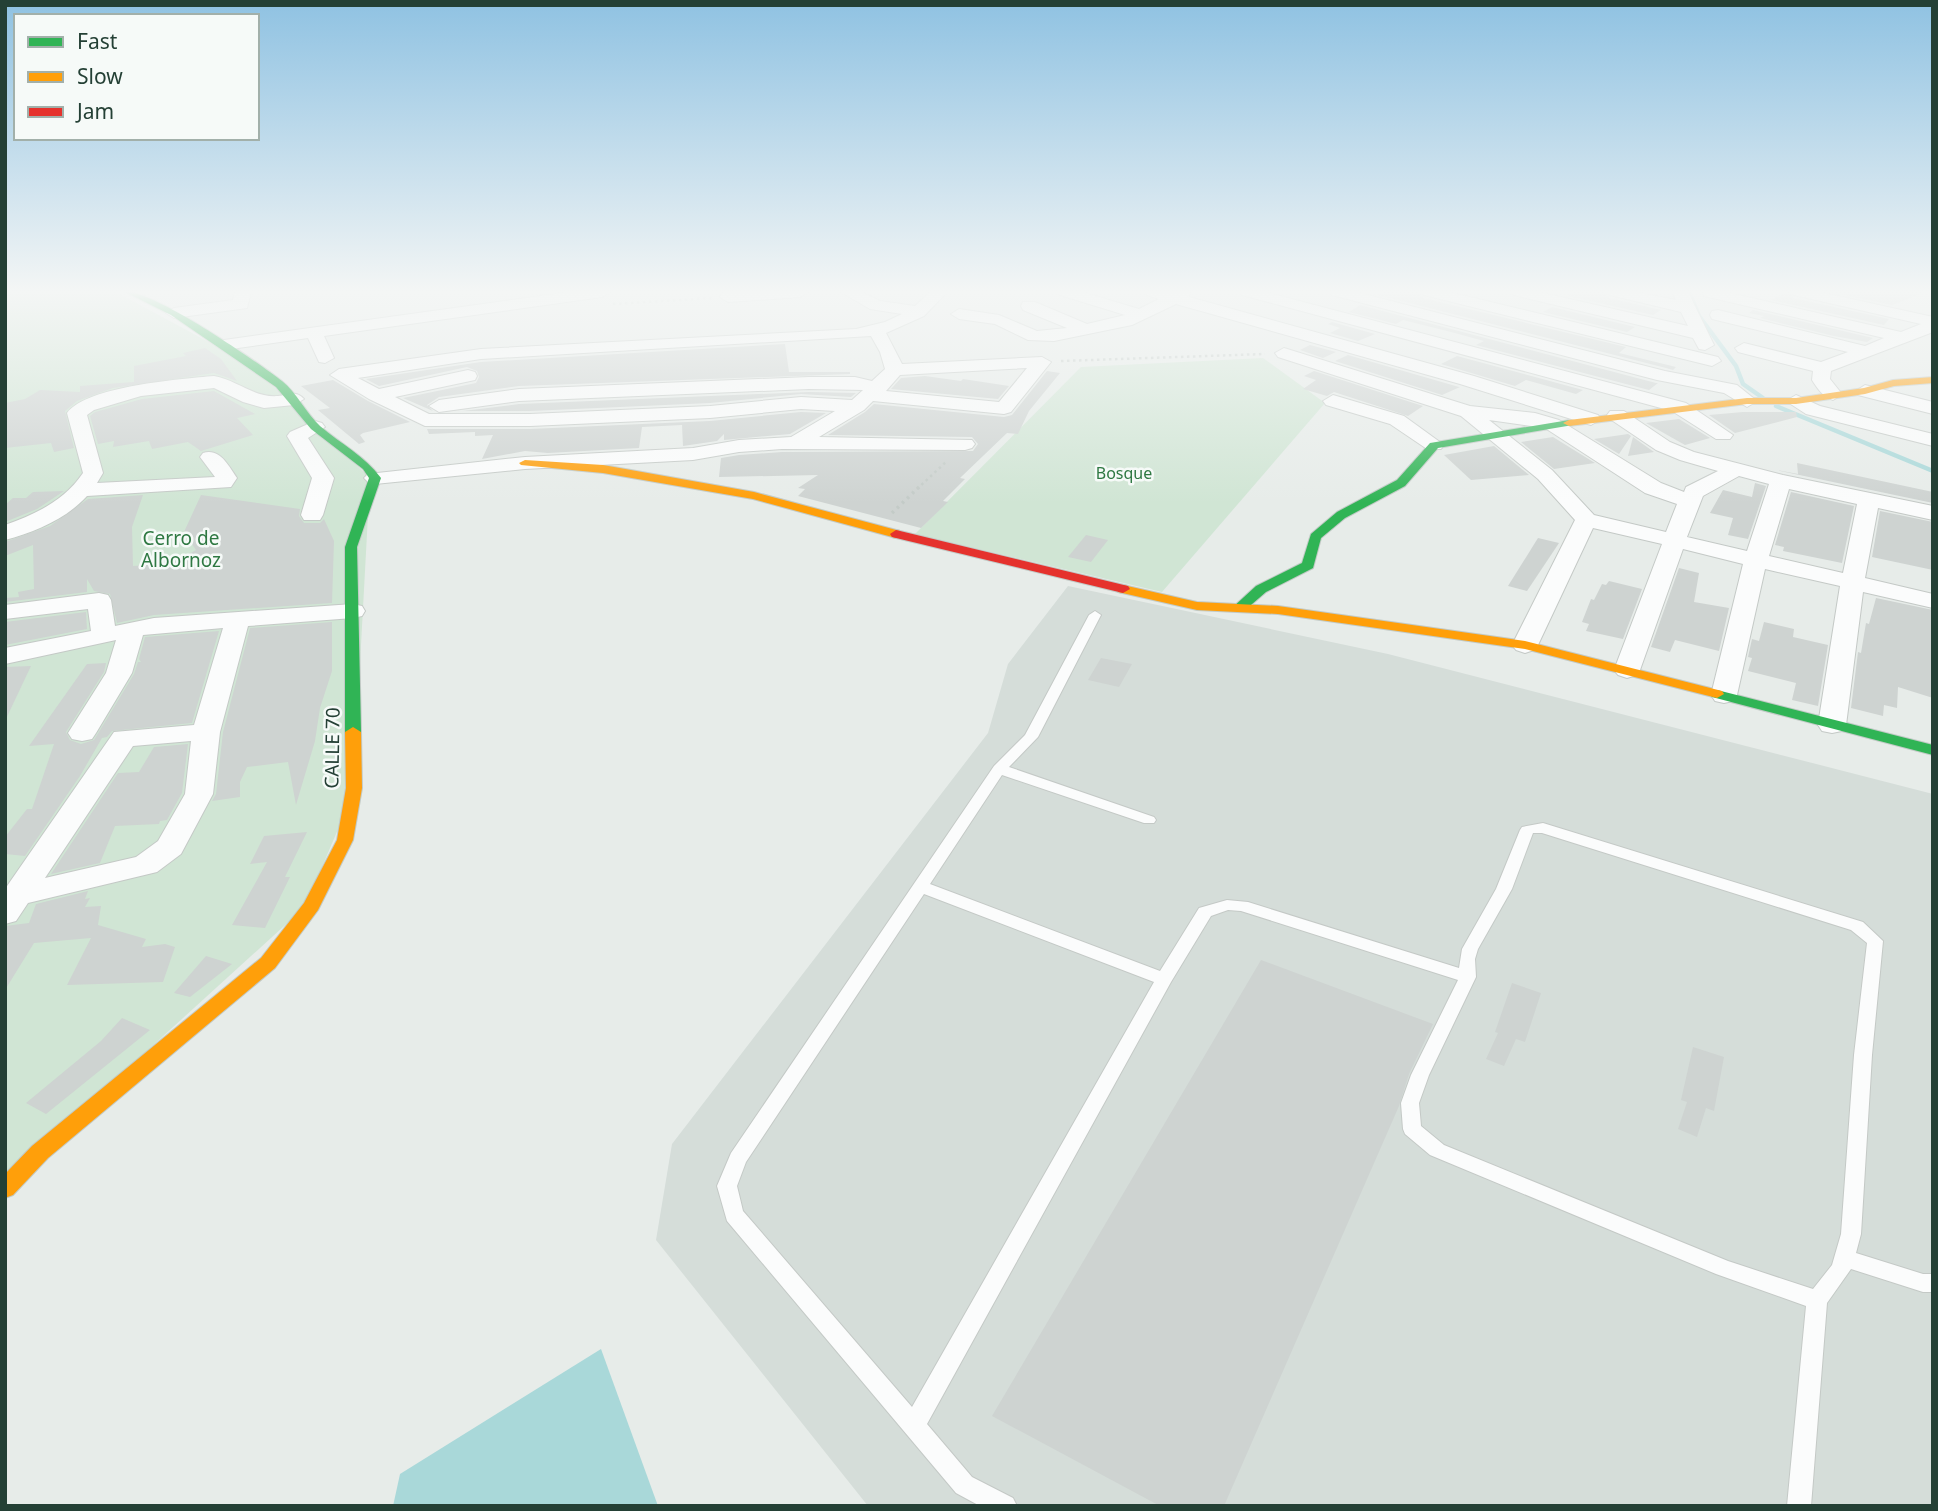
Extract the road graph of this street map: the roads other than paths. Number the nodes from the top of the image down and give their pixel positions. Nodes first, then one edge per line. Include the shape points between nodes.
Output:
1 (249, 363) edge
2 (417, 363) edge
3 (618, 363) edge
4 (893, 363) edge
5 (1033, 363) edge
6 (1042, 363) edge
7 (1314, 363) edge
8 (1405, 363) edge
9 (1513, 363) edge
10 (1613, 363) edge
11 (1713, 363) edge
12 (1801, 363) edge
13 (1836, 363) edge
14 (1822, 368) junction
15 (895, 370) junction
16 (468, 376) dead end
17 (612, 376) junction
18 (1933, 380) edge
19 (1730, 389) junction
20 (1865, 391) junction
21 (1833, 394) junction
22 (376, 395) junction
23 (869, 396) junction
24 (294, 399) junction
25 (1333, 401) dead end
26 (1753, 401) junction
27 (1787, 401) junction
28 (1679, 407) junction
29 (1933, 408) edge
30 (408, 410) junction
31 (1468, 412) junction
32 (1617, 415) junction
33 (1591, 419) junction
34 (1552, 424) junction
35 (315, 426) junction
36 (1493, 435) junction
37 (1723, 435) dead end
38 (1933, 440) edge
39 (795, 443) junction
40 (965, 444) road end
41 (1434, 446) junction
42 (210, 457) dead end
43 (525, 463) junction
44 (1735, 470) junction
45 (375, 478) junction
46 (1781, 481) junction
47 (83, 490) junction
48 (1869, 500) junction
49 (1689, 501) junction
50 (1933, 513) edge
51 (312, 516) dead end
52 (1586, 520) junction
53 (34, 523) junction
54 (5, 524) edge
55 (5, 534) edge
56 (1675, 541) junction
57 (1756, 559) junction
58 (1853, 582) junction
59 (1933, 601) edge
60 (1239, 608) junction
61 (353, 611) junction
62 (5, 612) edge
63 (1095, 615) dead end
64 (237, 620) junction
65 (132, 628) junction
66 (104, 635) junction
67 (1525, 645) junction
68 (5, 656) edge
69 (1627, 670) junction
70 (1724, 695) junction
71 (1832, 725) junction
72 (206, 732) junction
73 (82, 733) dead end
74 (1933, 750) edge
75 (999, 769) junction
76 (1149, 820) dead end
77 (922, 887) junction
78 (12, 904) edge
79 (1468, 977) junction
80 (1164, 979) junction
81 (5, 1189) edge
82 (1844, 1258) junction
83 (1933, 1283) edge
84 (1817, 1300) junction
85 (913, 1427) junction
86 (1005, 1506) edge
87 (1799, 1506) edge

1 - 24 street
2 - 22 street via 339,375
3 - 17 street
4 - 15 street
5 - 15 street
6 - 23 street via 1004,408
7 - 31 street
8 - 33 street
9 - 28 street
10 - 19 street
11 - 19 street
12 - 14 street
13 - 14 street
14 - 21 street via 1821,380
15 - 23 street
16 - 22 street
17 - 23 street via 834,382
17 - 30 street
18 - 20 street
19 - 26 street
20 - 21 street
20 - 29 street
21 - 27 street
22 - 30 street
23 - 30 street via 710,412 452,420 416,418
23 - 39 street
24 - 35 street
24 - 47 street via 255,400 231,385 214,382 87,404 77,413 93,473
25 - 41 street via 1397,420
26 - 27 street
26 - 28 street
27 - 38 street
28 - 32 street
28 - 37 street
31 - 34 street
31 - 36 street
32 - 33 street
32 - 44 street via 1663,446
33 - 34 street
34 - 36 street
34 - 49 street via 1653,488
35 - 45 street via 368,467
35 - 51 street via 297,436 323,478
36 - 41 street
36 - 52 street via 1562,487
39 - 40 street
39 - 43 street
41 - 60 street via 1401,483 1341,515 1315,537 1308,565 1261,589
42 - 47 street via 226,478 224,483
43 - 45 street
43 - 60 street via 603,469 754,496 973,554 1197,606
44 - 46 street
44 - 49 street via 1694,492
45 - 61 street, CALLE 70 via 351,547
46 - 48 street
46 - 57 street
47 - 53 street via 56,513
48 - 50 street
48 - 58 street
49 - 56 street
52 - 56 street
52 - 67 street
53 - 54 street
53 - 55 street
56 - 57 street
56 - 69 street
57 - 58 street
57 - 70 street
58 - 59 street
58 - 71 street
60 - 67 street
61 - 64 street
61 - 81 street, CALLE 70 via 354,788 345,840 312,906 268,963 40,1153
62 - 66 street via 99,600
63 - 75 lane via 1031,737
64 - 65 street
64 - 72 street
65 - 66 street
65 - 73 street via 119,673
66 - 68 street
67 - 69 street
69 - 70 street
70 - 71 street
71 - 74 street
72 - 78 street via 124,738
72 - 78 street via 199,794 170,848 146,865
75 - 76 lane
75 - 77 lane
77 - 80 lane
77 - 85 lane via 738,1159 727,1185 734,1216
79 - 80 lane via 1256,910 1227,905 1206,912
79 - 82 lane via 1470,949 1504,889 1523,837 1534,828 1868,933 1875,941 1851,1234
79 - 84 lane via 1420,1075 1410,1103 1412,1129 1437,1150 1723,1268
80 - 85 lane
82 - 83 lane
82 - 84 lane
84 - 87 lane
85 - 86 lane via 964,1485

